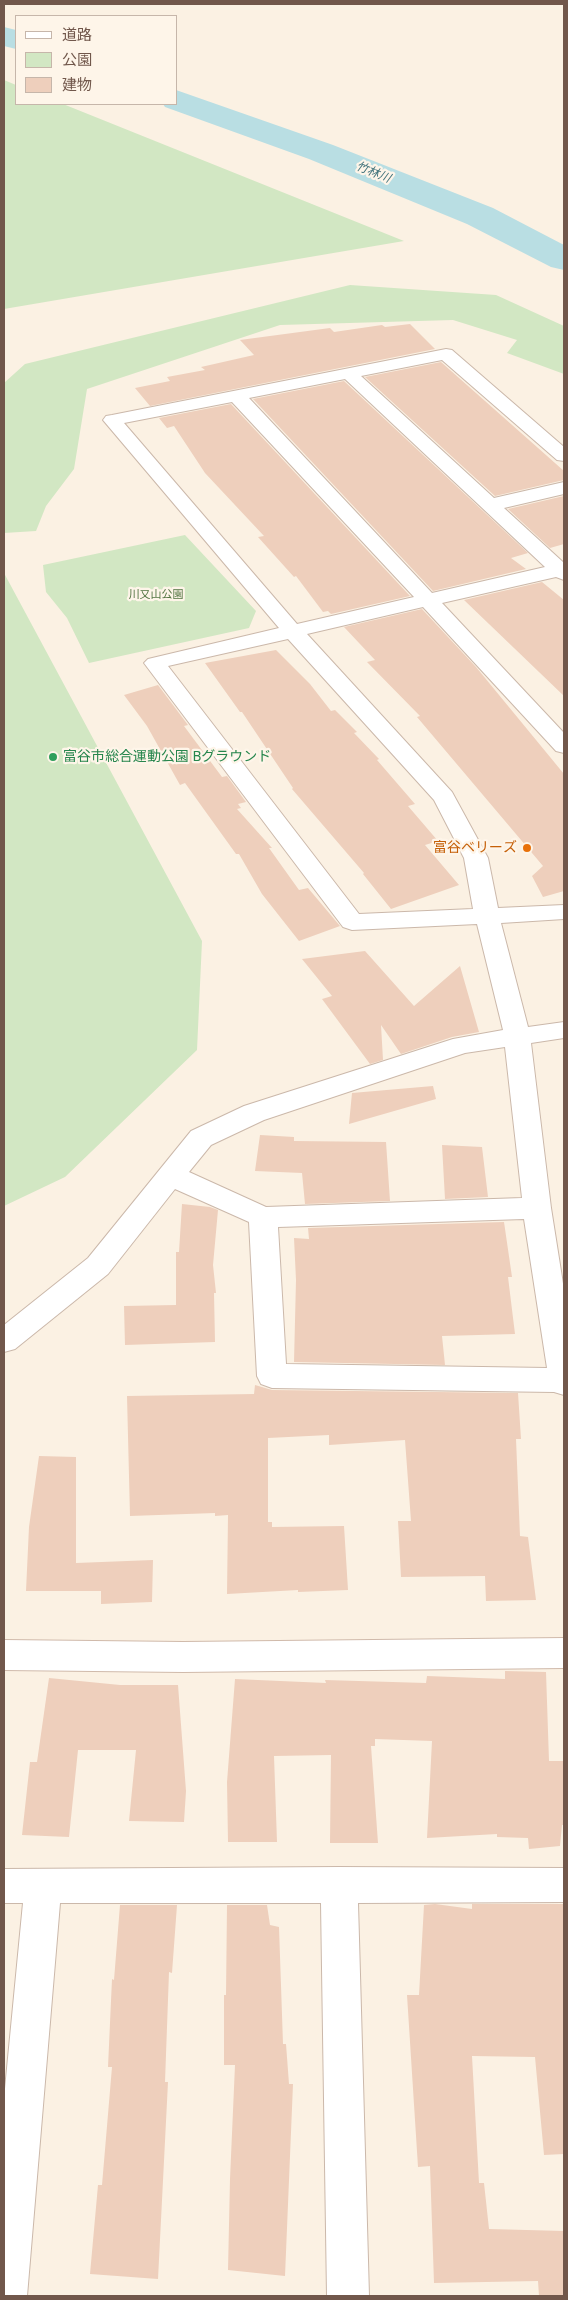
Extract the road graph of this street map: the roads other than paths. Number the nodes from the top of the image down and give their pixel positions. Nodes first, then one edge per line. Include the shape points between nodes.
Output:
1 (348, 373) junction
2 (236, 395) junction
3 (564, 456) edge
4 (564, 488) edge
5 (490, 505) junction
6 (562, 572) edge
7 (429, 600) junction
8 (292, 631) junction
9 (564, 746) edge
10 (564, 912) edge
11 (487, 916) junction
12 (564, 1030) edge
13 (517, 1036) junction
14 (171, 1176) junction
15 (537, 1208) junction
16 (262, 1217) junction
17 (4, 1341) edge
18 (564, 1381) edge
19 (564, 1653) edge
20 (4, 1655) edge
21 (338, 1884) junction
22 (564, 1885) edge
23 (4, 1886) edge
24 (42, 1886) junction
25 (6, 2296) edge
26 (348, 2296) edge

1 - 2 street
1 - 3 street via 446,354
1 - 5 street
2 - 7 street
2 - 8 street via 112,420
4 - 5 street
5 - 6 street
6 - 7 street
7 - 8 street
7 - 9 street
8 - 11 street via 444,797 476,858
8 - 11 street via 155,663 352,922
10 - 11 street
11 - 13 street
12 - 13 street
13 - 14 street via 462,1046 254,1113 201,1138
13 - 15 street
14 - 16 street
14 - 17 street via 98,1266
15 - 16 street
15 - 18 street
16 - 18 street via 272,1376
19 - 20 street via 183,1657
21 - 22 street
21 - 24 street
21 - 26 street
23 - 24 street
24 - 25 street

